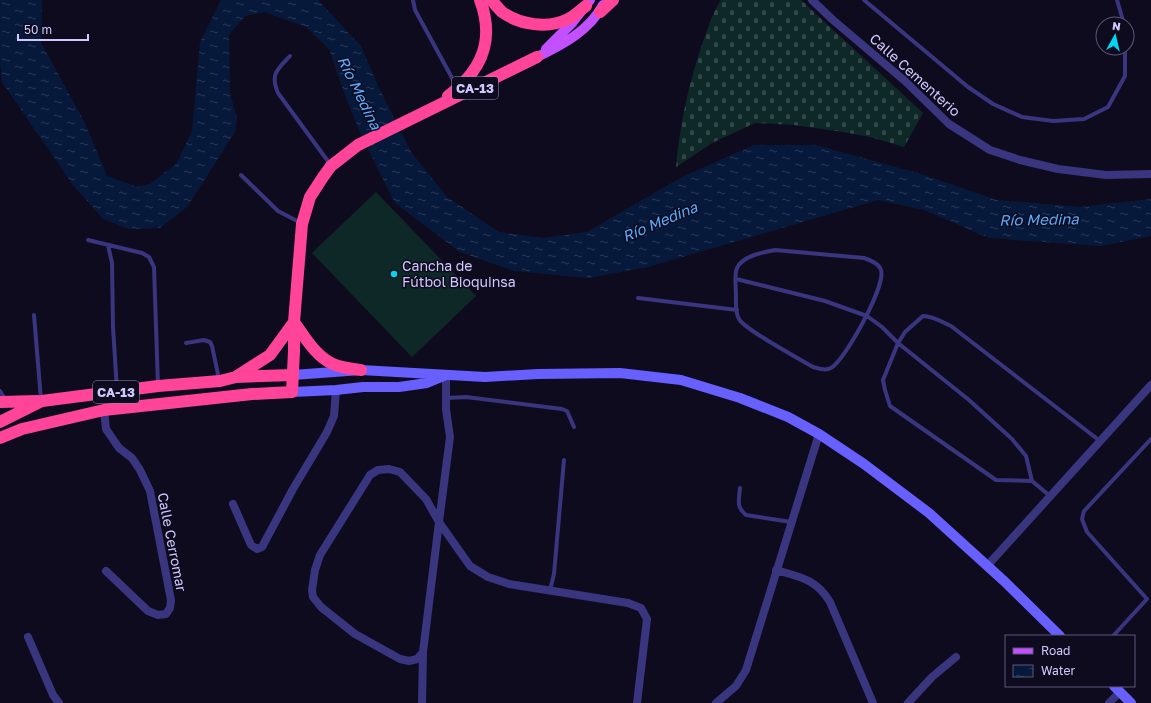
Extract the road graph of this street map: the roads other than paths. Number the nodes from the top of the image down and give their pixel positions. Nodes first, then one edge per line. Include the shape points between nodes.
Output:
1 (413, 0) edge
2 (480, 0) edge
3 (491, 0) edge
4 (606, 0) edge
5 (613, 0) edge
6 (812, 0) edge
7 (864, 0) edge
8 (1117, 0) edge
9 (588, 3) edge
10 (600, 12) junction
11 (1122, 16) edge
12 (290, 56) dead end
13 (1125, 56) edge
14 (537, 57) junction
15 (458, 87) junction
16 (426, 111) junction
17 (331, 166) junction
18 (1151, 174) edge
19 (241, 175) dead end
20 (302, 224) junction
21 (88, 240) dead end
22 (108, 245) junction
23 (736, 279) junction
24 (638, 298) dead end
25 (737, 310) junction
26 (34, 315) dead end
27 (867, 316) junction
28 (294, 322) junction
29 (186, 343) dead end
30 (898, 343) junction
31 (361, 370) junction
32 (446, 375) junction
33 (293, 376) junction
34 (236, 377) junction
35 (220, 381) junction
36 (1151, 385) edge
37 (158, 386) junction
38 (336, 390) junction
39 (0, 391) edge
40 (118, 392) junction
41 (292, 392) junction
42 (445, 398) junction
43 (42, 401) junction
44 (3, 402) edge
45 (104, 410) junction
46 (0, 422) edge
47 (574, 427) dead end
48 (819, 434) junction
49 (0, 438) edge
50 (1151, 439) edge
51 (1100, 441) junction
52 (564, 460) dead end
53 (1032, 481) junction
54 (740, 488) dead end
55 (1050, 496) junction
56 (233, 504) dead end
57 (439, 522) junction
58 (791, 522) junction
59 (987, 566) junction
60 (776, 570) junction
61 (106, 571) dead end
62 (550, 590) junction
63 (1151, 595) edge
64 (1148, 599) junction
65 (1059, 635) edge
66 (1114, 635) edge
67 (28, 637) dead end
68 (423, 652) junction
69 (956, 657) dead end
70 (1117, 689) edge
71 (718, 702) edge
72 (59, 703) edge
73 (422, 703) edge
74 (636, 703) edge
75 (730, 703) edge
76 (873, 703) edge
77 (908, 703) edge
78 (1110, 703) edge
79 (1132, 703) edge

1 - 15 lane via 415,10
2 - 15 highway, CA-13 via 487,30 485,48 478,64
3 - 9 highway via 516,20 533,24 551,24 568,19
4 - 10 main road
5 - 10 highway
6 - 18 street, Calle Cementerio via 906,81 949,124 990,150 1058,169 1106,175
7 - 13 lane via 968,87 993,104 1022,117 1053,121 1084,119 1108,107 1125,76
8 - 11 lane
9 - 14 main road via 572,24
10 - 14 main road, CA-13 via 563,44
12 - 17 lane via 277,70 274,83 278,94
14 - 16 highway, CA-13
15 - 16 highway, CA-13
16 - 17 highway, CA-13 via 358,145
17 - 20 highway, CA-13 via 310,197
19 - 20 lane via 278,211
20 - 28 highway, CA-13
21 - 22 lane
22 - 37 lane via 142,253 149,257 154,267
22 - 40 lane via 112,263
23 - 25 lane
23 - 27 lane via 825,301
23 - 27 lane via 737,268 746,259 775,250 864,258 876,263 881,269 882,276
24 - 25 lane
25 - 27 lane via 739,319 752,331 813,367 822,369 830,369 837,363
26 - 43 lane
27 - 30 lane
28 - 31 highway via 325,360
28 - 33 highway, CA-13
28 - 34 highway via 270,355
29 - 35 lane via 204,340 210,342
30 - 51 lane via 905,332 923,316 929,316 951,326
30 - 53 lane via 969,400 1012,439 1026,456
30 - 53 lane via 883,380 890,406 996,480
31 - 32 main road
31 - 33 main road
32 - 38 main road via 427,383 399,387
32 - 42 street
32 - 48 main road via 485,377 620,373 681,380 762,406
33 - 34 highway, CA-13
33 - 41 highway, CA-13
34 - 35 highway, CA-13
35 - 37 highway, CA-13
36 - 51 street
37 - 40 highway, CA-13
38 - 41 main road
38 - 56 street via 334,416 327,432 262,547 257,549 251,546
39 - 44 lane
40 - 43 highway, CA-13
41 - 45 highway, CA-13
42 - 47 lane via 466,397 562,409 567,411
42 - 57 street via 450,437
43 - 44 highway
43 - 46 highway, CA-13
45 - 49 highway, CA-13 via 22,430
45 - 61 street, Calle Cerromar via 106,429 119,448 132,458 150,491 171,600 170,608 166,614 158,615 148,611
48 - 58 street
48 - 59 main road via 929,513
50 - 64 lane via 1084,512 1082,519 1087,532
51 - 55 street
52 - 62 lane via 554,574
53 - 55 lane
54 - 58 lane via 738,505 746,515
55 - 59 street
57 - 62 street via 470,566 509,584
57 - 68 street
57 - 68 street via 426,499 400,472 378,470 370,475 320,555 312,590 313,597 321,607 355,634 400,659 417,659
58 - 60 street
59 - 65 main road
60 - 71 street via 746,670 736,686
60 - 76 street via 803,578 824,592
62 - 74 street via 628,603 641,608 647,619
63 - 64 lane
64 - 66 lane
67 - 72 street via 53,695
68 - 73 street
69 - 77 street via 932,677
70 - 78 street
70 - 79 main road
71 - 75 street

